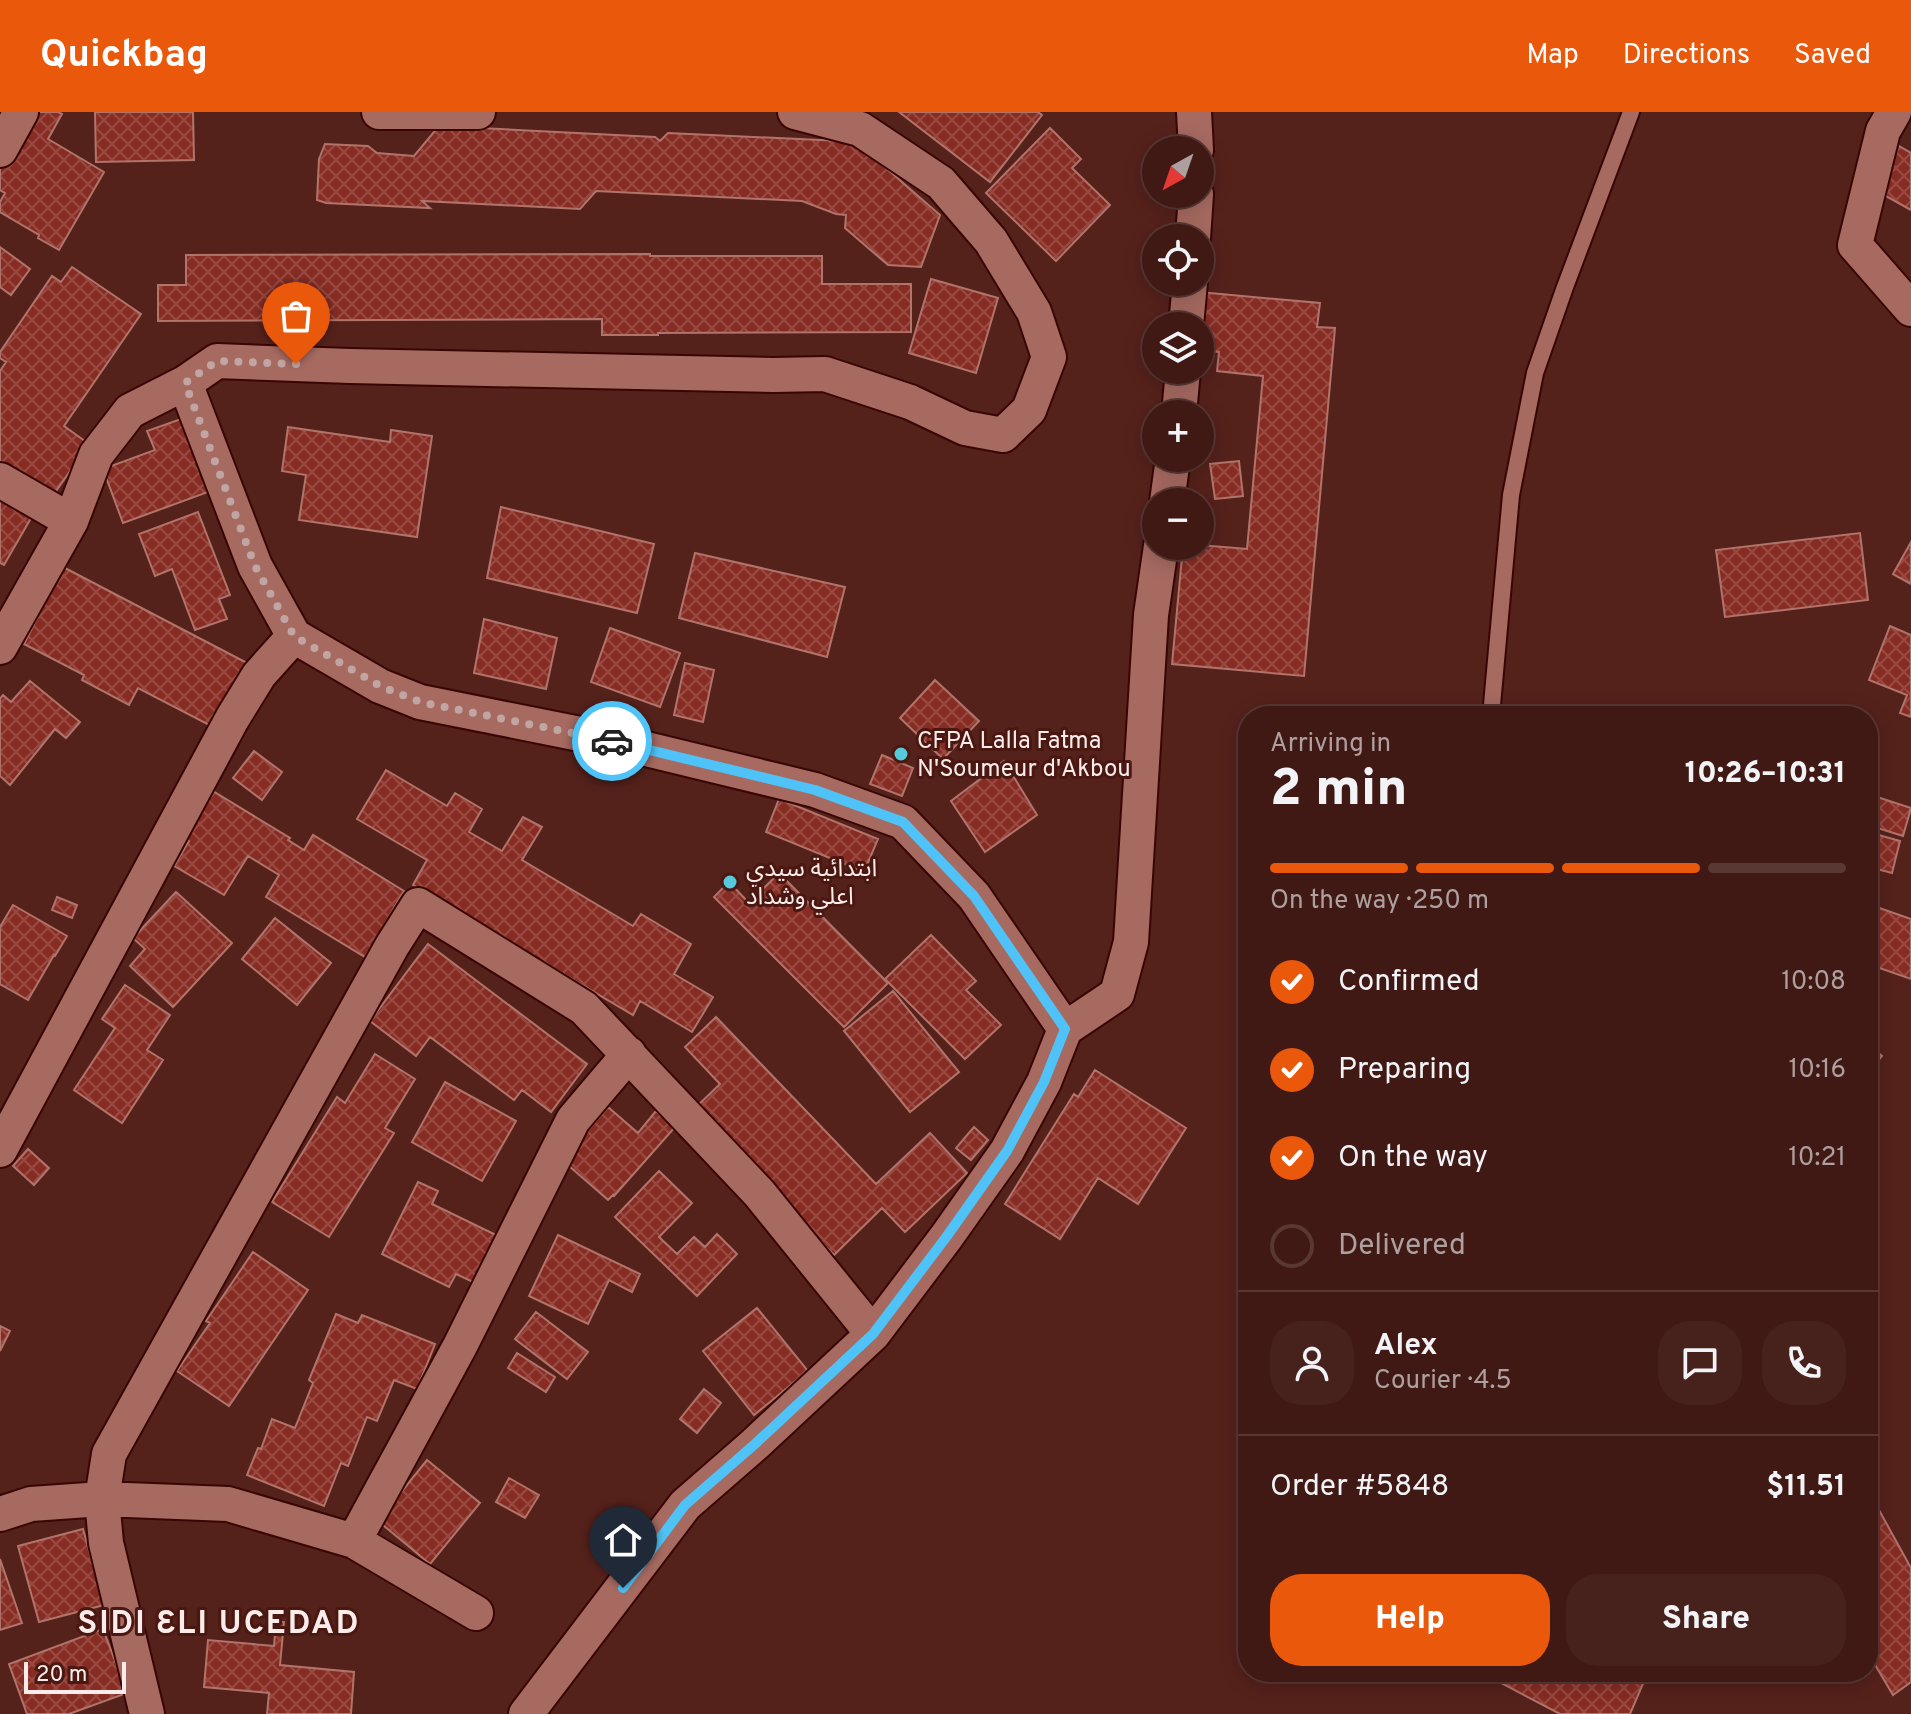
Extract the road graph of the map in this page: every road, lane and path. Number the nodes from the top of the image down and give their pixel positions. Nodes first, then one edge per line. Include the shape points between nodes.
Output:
1 (21, 112) edge
2 (379, 112) edge
3 (478, 112) edge
4 (795, 112) edge
5 (1194, 112) edge
6 (1631, 112) edge
7 (1894, 112) edge
8 (1195, 136) edge
9 (0, 150) edge
10 (1911, 309) edge
11 (185, 383) junction
12 (0, 480) edge
13 (71, 521) junction
14 (1159, 560) edge
15 (294, 636) junction
16 (0, 647) edge
17 (1492, 706) edge
18 (1065, 1029) junction
19 (629, 1054) junction
20 (0, 1150) edge
21 (873, 1334) junction
22 (102, 1499) junction
23 (0, 1514) edge
24 (354, 1541) junction
25 (476, 1613) dead end
26 (147, 1714) edge
27 (526, 1714) edge

1 - 9 street
2 - 3 street
4 - 11 street via 860,129 918,167 941,183 991,241 1034,312 1049,357 1029,410 1003,435 965,428 910,402 825,374 217,361
5 - 8 street
6 - 17 lane via 1535,373 1511,495
7 - 10 street via 1883,131 1855,245
11 - 13 street via 130,411 96,455
11 - 15 street via 255,566
12 - 13 street
13 - 16 street
14 - 18 street via 1131,942 1117,994
15 - 18 street via 380,686 420,702 605,739 815,790 903,822 974,896
15 - 20 street via 259,675 232,719
18 - 21 street via 1007,1151
19 - 21 street via 759,1193
19 - 22 street via 584,1008 418,905 109,1454
19 - 24 street via 573,1120 460,1346
21 - 27 street via 685,1505
22 - 23 street via 31,1504
22 - 24 street via 228,1504
22 - 26 street via 106,1543
24 - 25 street

